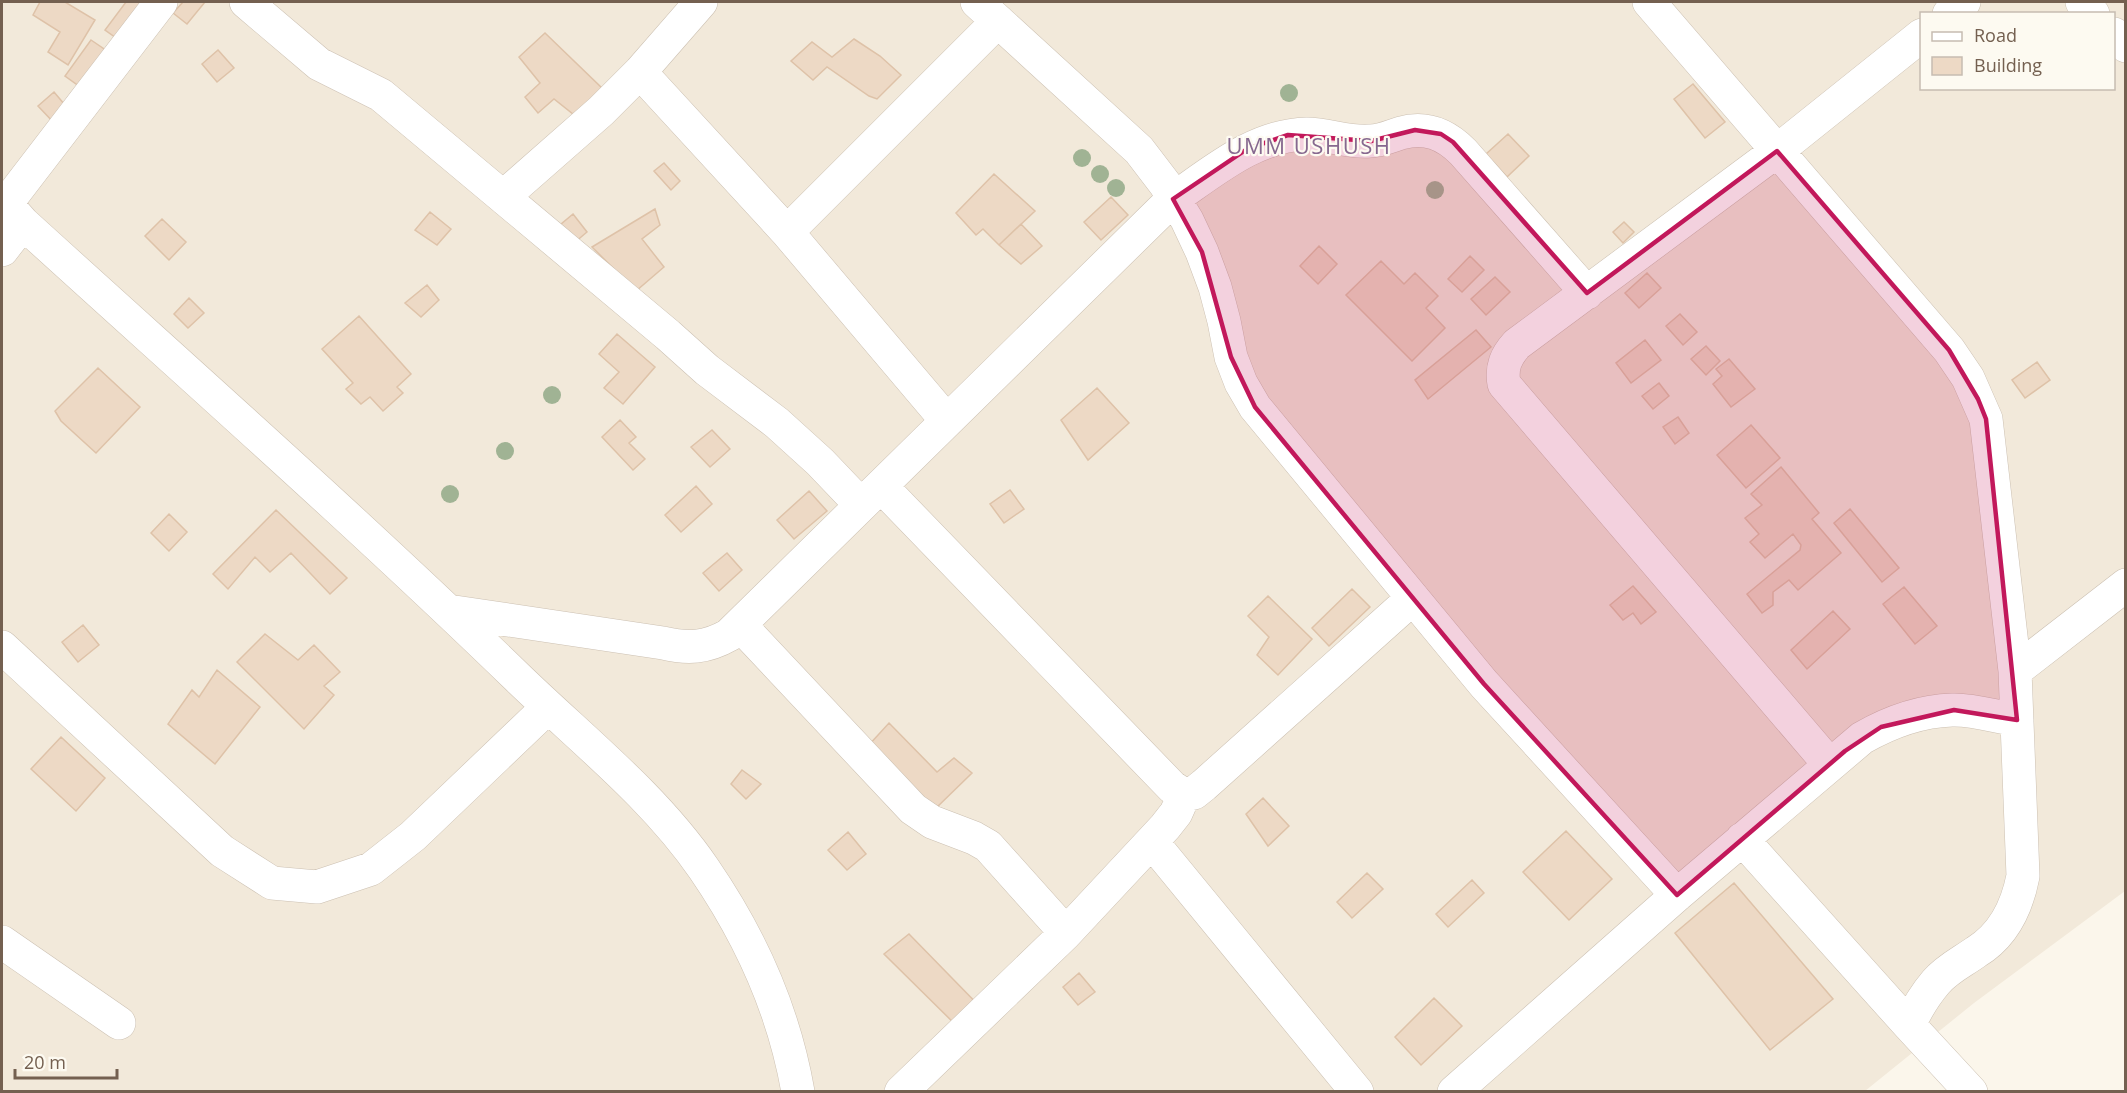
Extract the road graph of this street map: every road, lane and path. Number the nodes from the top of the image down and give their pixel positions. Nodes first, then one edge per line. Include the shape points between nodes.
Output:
1 (162, 2) edge
2 (246, 2) edge
3 (701, 2) edge
4 (1649, 2) edge
5 (1964, 2) edge
6 (988, 11) edge
7 (1952, 12) edge
8 (2115, 35) edge
9 (1920, 37) edge
10 (2126, 46) edge
11 (640, 72) junction
12 (1777, 151) junction
13 (502, 197) junction
14 (1173, 198) junction
15 (10, 209) edge
16 (787, 232) junction
17 (2, 250) edge
18 (1587, 293) junction
19 (947, 421) junction
20 (871, 495) junction
21 (2126, 585) edge
22 (1413, 598) junction
23 (448, 611) junction
24 (740, 625) junction
25 (2, 647) edge
26 (2015, 671) junction
27 (548, 707) junction
28 (2017, 720) junction
29 (1830, 765) junction
30 (1184, 795) junction
31 (1742, 839) junction
32 (1152, 842) junction
33 (1677, 895) junction
34 (1066, 933) junction
35 (2, 942) edge
36 (119, 1023) dead end
37 (1909, 1025) junction
38 (1468, 1087) edge
39 (1970, 1091) edge
40 (798, 1092) edge
41 (901, 1092) edge
42 (1357, 1092) edge

1 - 15 street
2 - 13 street via 319,64 381,95
3 - 11 street
4 - 12 street
5 - 7 street
6 - 14 street via 1139,150
6 - 16 street
8 - 10 street
9 - 12 street
11 - 13 street
11 - 16 street
12 - 18 street
12 - 26 street via 1949,350 1978,399 1986,419
13 - 20 street via 820,462
14 - 18 street via 1247,150 1278,138 1309,134 1371,141 1415,130 1428,131 1441,134 1463,152
14 - 19 street
14 - 22 street via 1187,220 1215,286 1240,383 1255,407
15 - 17 street
15 - 23 street
16 - 19 street
18 - 29 street via 1517,344 1503,370 1504,384
19 - 20 street
20 - 24 street
20 - 30 street
21 - 26 street
22 - 30 street via 1204,785
22 - 33 street via 1484,684
23 - 24 street via 680,647 715,643
23 - 27 street
24 - 34 street via 914,809 932,822 987,846
25 - 27 street via 222,851 272,883 317,887 371,869 413,836
26 - 28 street
27 - 40 street via 670,826 714,884 752,949 769,990
28 - 29 street via 1954,710 1904,718 1862,738
28 - 37 street via 2024,856 2019,896 2003,929 1936,981
29 - 31 street
30 - 32 street via 1176,813
31 - 33 street
31 - 37 street
32 - 34 street
32 - 42 street
33 - 38 street
34 - 41 street
35 - 36 street
37 - 39 street

